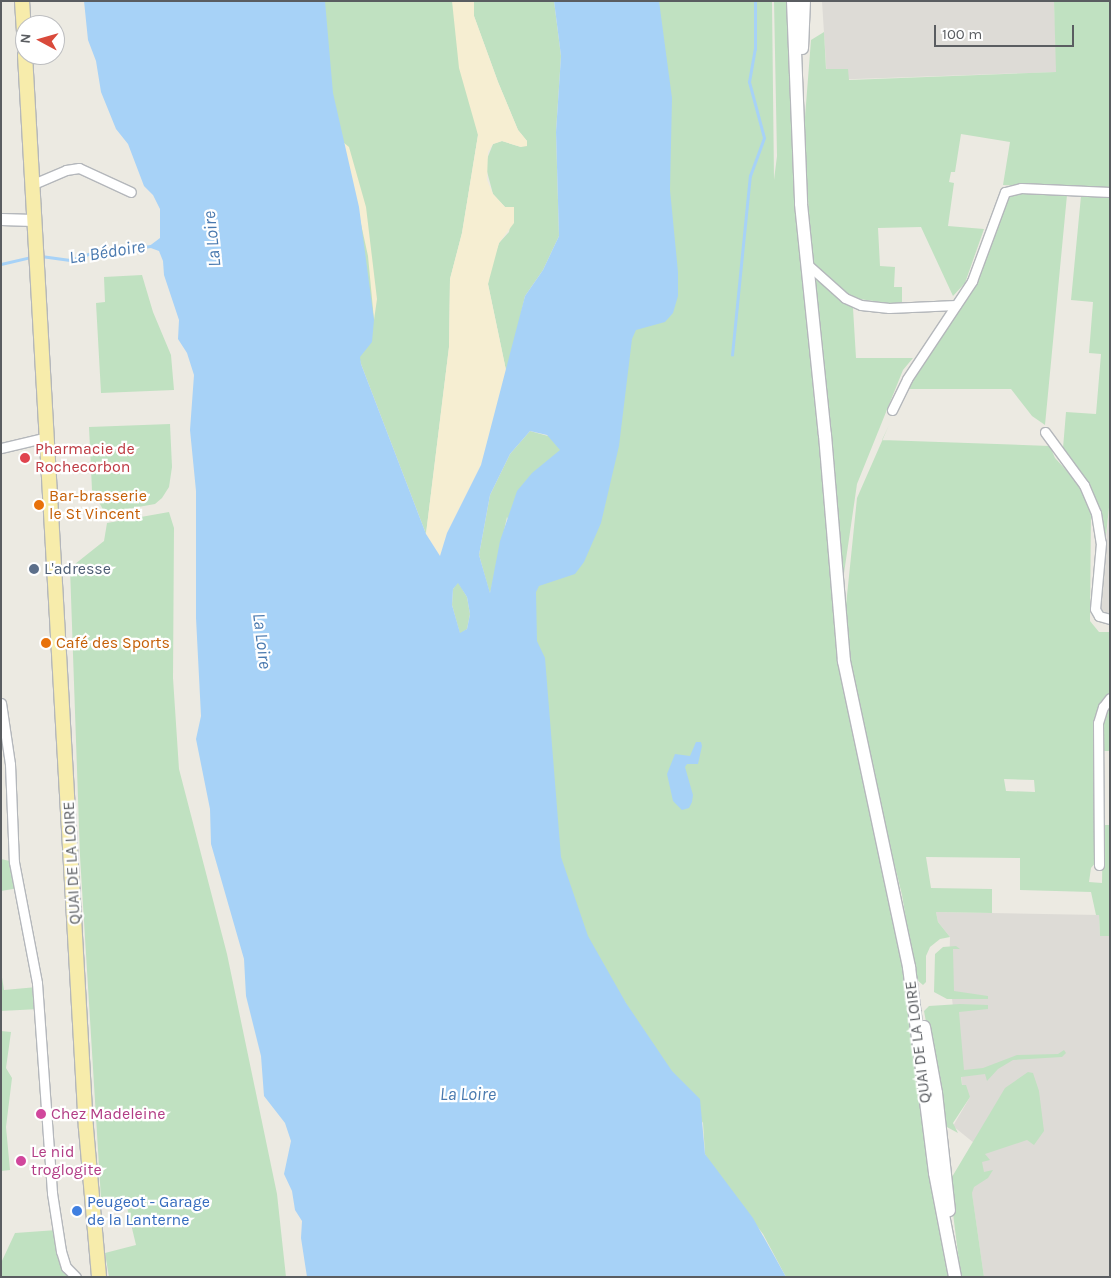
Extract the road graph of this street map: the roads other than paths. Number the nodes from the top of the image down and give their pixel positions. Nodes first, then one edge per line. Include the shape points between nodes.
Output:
1 (22, 1) edge
2 (793, 1) edge
3 (804, 1) edge
4 (23, 15) edge
5 (26, 65) edge
6 (798, 106) junction
7 (31, 184) junction
8 (131, 192) dead end
9 (1110, 192) edge
10 (1, 219) edge
11 (33, 220) junction
12 (806, 262) junction
13 (956, 305) junction
14 (892, 410) dead end
15 (1045, 432) dead end
16 (48, 443) junction
17 (1, 448) edge
18 (1110, 619) edge
19 (1110, 698) edge
20 (1, 703) edge
21 (1099, 865) dead end
22 (955, 1275) edge
23 (76, 1277) edge
24 (99, 1277) edge

1 - 4 main road
2 - 6 main road
3 - 6 main road
5 - 7 main road
6 - 12 main road, QUAI DE LA LOIRE
7 - 8 street via 79,168
7 - 11 main road
9 - 13 street via 1021,188 1005,192 972,281
10 - 11 street
11 - 16 main road, QUAI DE LA LOIRE
12 - 13 street via 819,278 845,298 861,305 889,308
12 - 22 main road, QUAI DE LA LOIRE via 826,435 844,661 909,967 935,1173
13 - 14 street via 907,379
15 - 18 street via 1084,485 1096,513 1100,543 1096,609 1100,616
16 - 17 street
16 - 24 main road, QUAI DE LA LOIRE via 86,1128
19 - 21 street via 1098,723
20 - 23 street via 10,764 14,862 37,983 54,1212 66,1267

